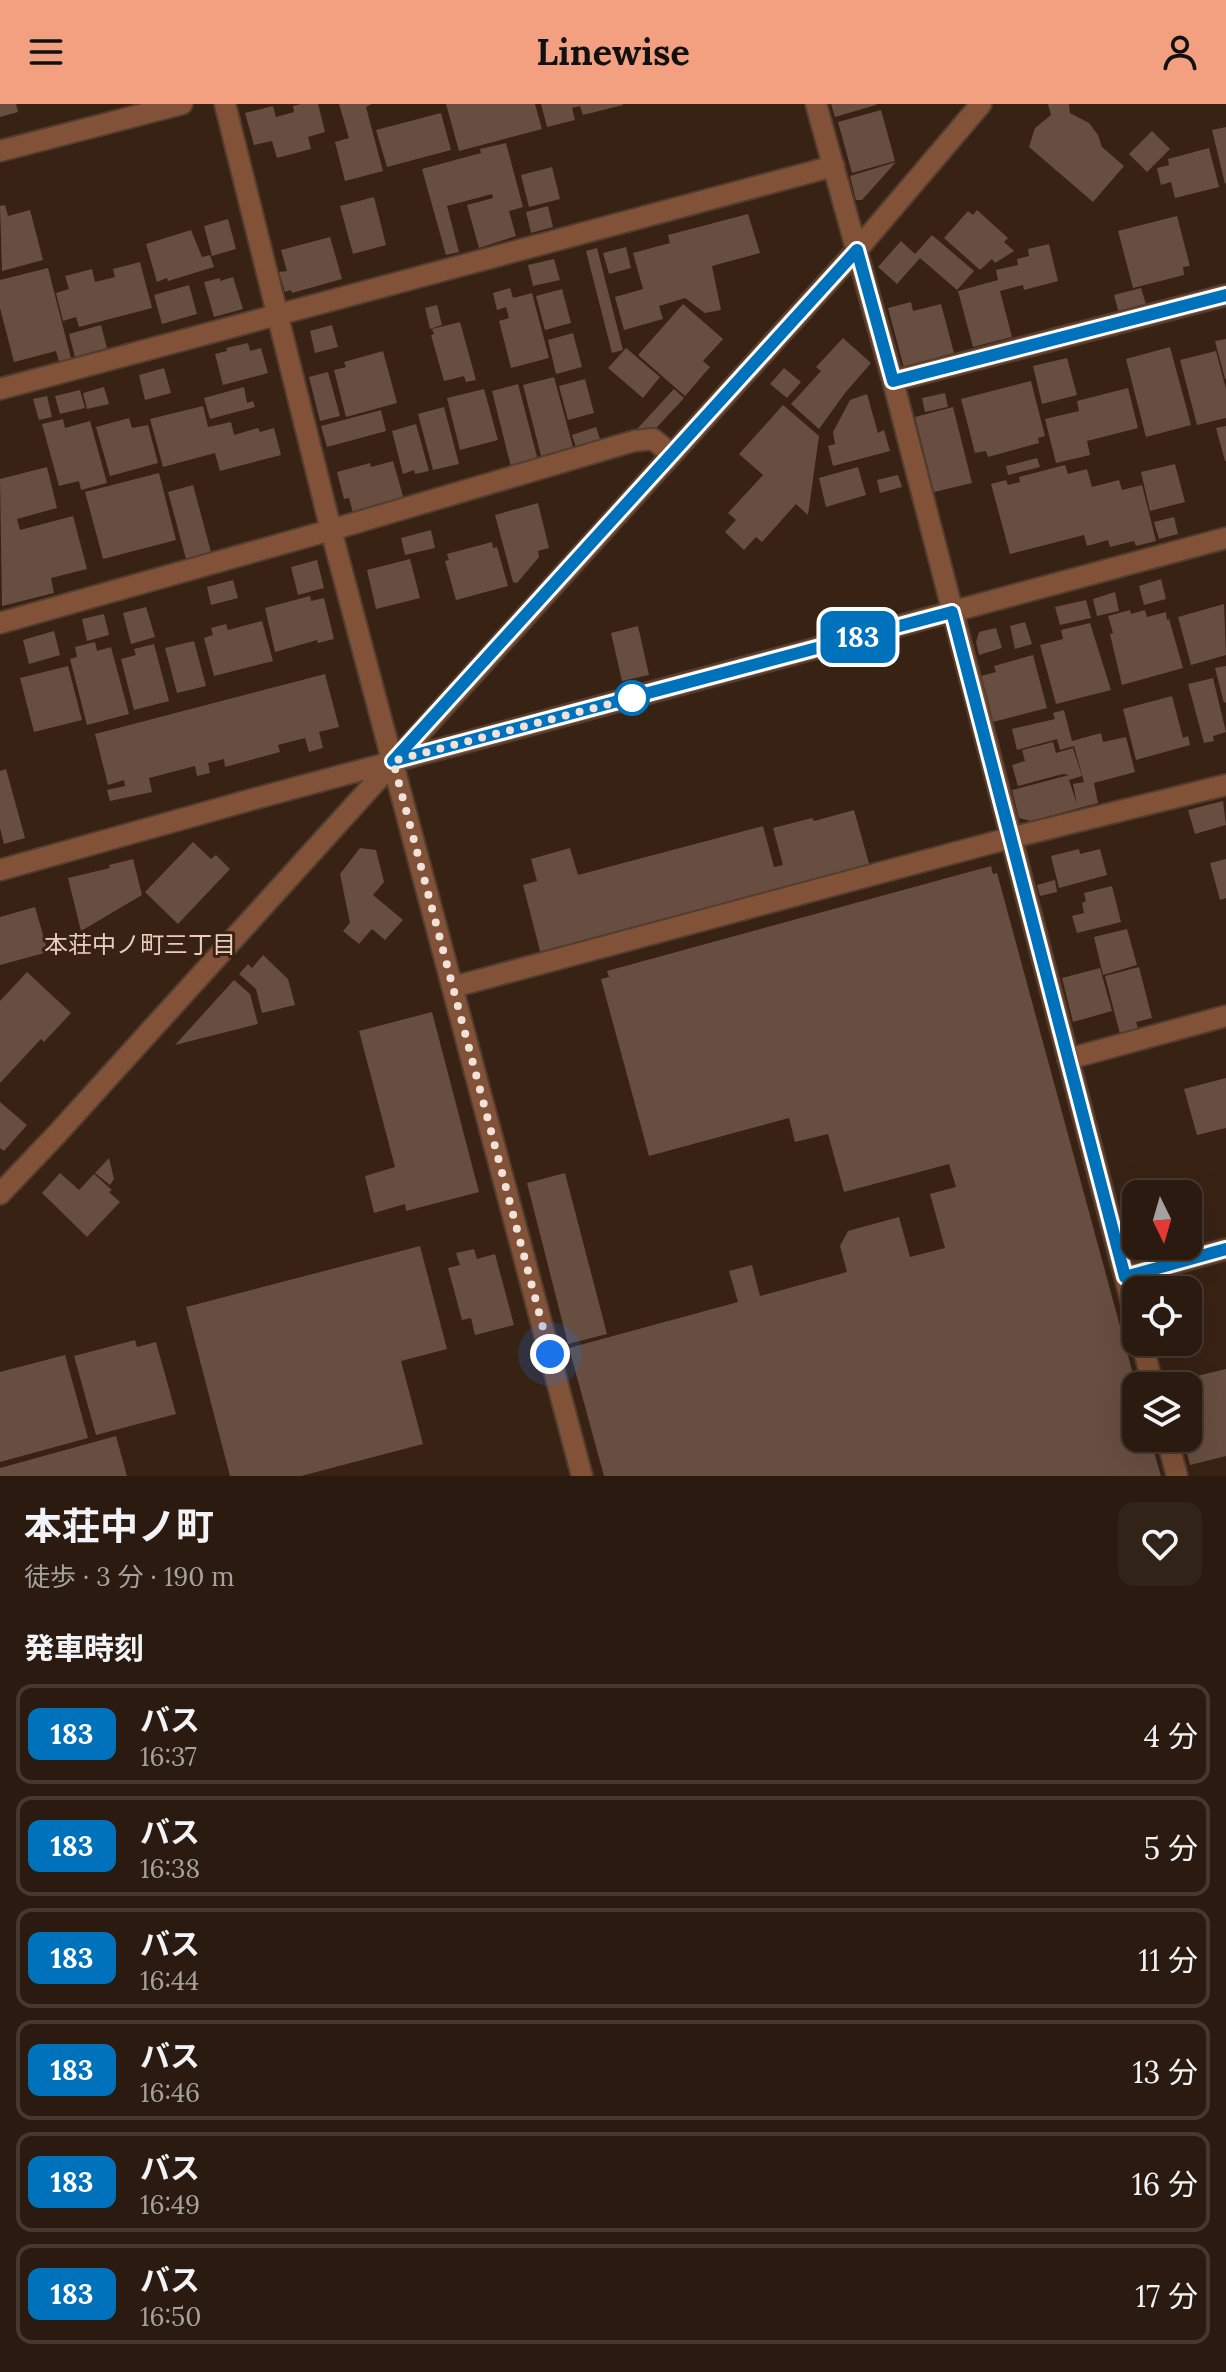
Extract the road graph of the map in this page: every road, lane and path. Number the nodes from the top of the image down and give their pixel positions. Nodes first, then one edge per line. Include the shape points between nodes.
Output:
1 (182, 104) edge
2 (225, 104) edge
3 (816, 104) edge
4 (981, 104) edge
5 (0, 151) edge
6 (834, 166) junction
7 (857, 250) junction
8 (1226, 295) edge
9 (277, 316) junction
10 (893, 381) junction
11 (0, 389) edge
12 (671, 454) junction
13 (331, 530) junction
14 (1226, 538) edge
15 (952, 612) junction
16 (0, 623) edge
17 (393, 761) junction
18 (1226, 785) edge
19 (1010, 838) junction
20 (0, 870) edge
21 (453, 987) junction
22 (1226, 1016) edge
23 (1068, 1059) junction
24 (0, 1194) edge
25 (1226, 1249) edge
26 (1125, 1276) edge
27 (1129, 1276) edge
28 (1171, 1452) edge
29 (582, 1476) edge
30 (1177, 1476) edge

1 - 5 street
2 - 9 street
3 - 6 street
4 - 7 street
6 - 7 street
6 - 9 street
7 - 10 street
7 - 12 street
8 - 10 street
9 - 11 street
9 - 13 street
10 - 15 street
12 - 13 street via 653,439 634,441
12 - 17 street
13 - 16 street
13 - 17 street
14 - 15 street
15 - 17 street
15 - 19 street
17 - 20 street
17 - 21 street
17 - 24 street
18 - 19 street
19 - 21 street
19 - 23 street
21 - 29 street
22 - 23 street
23 - 26 street
25 - 27 street
28 - 30 street

